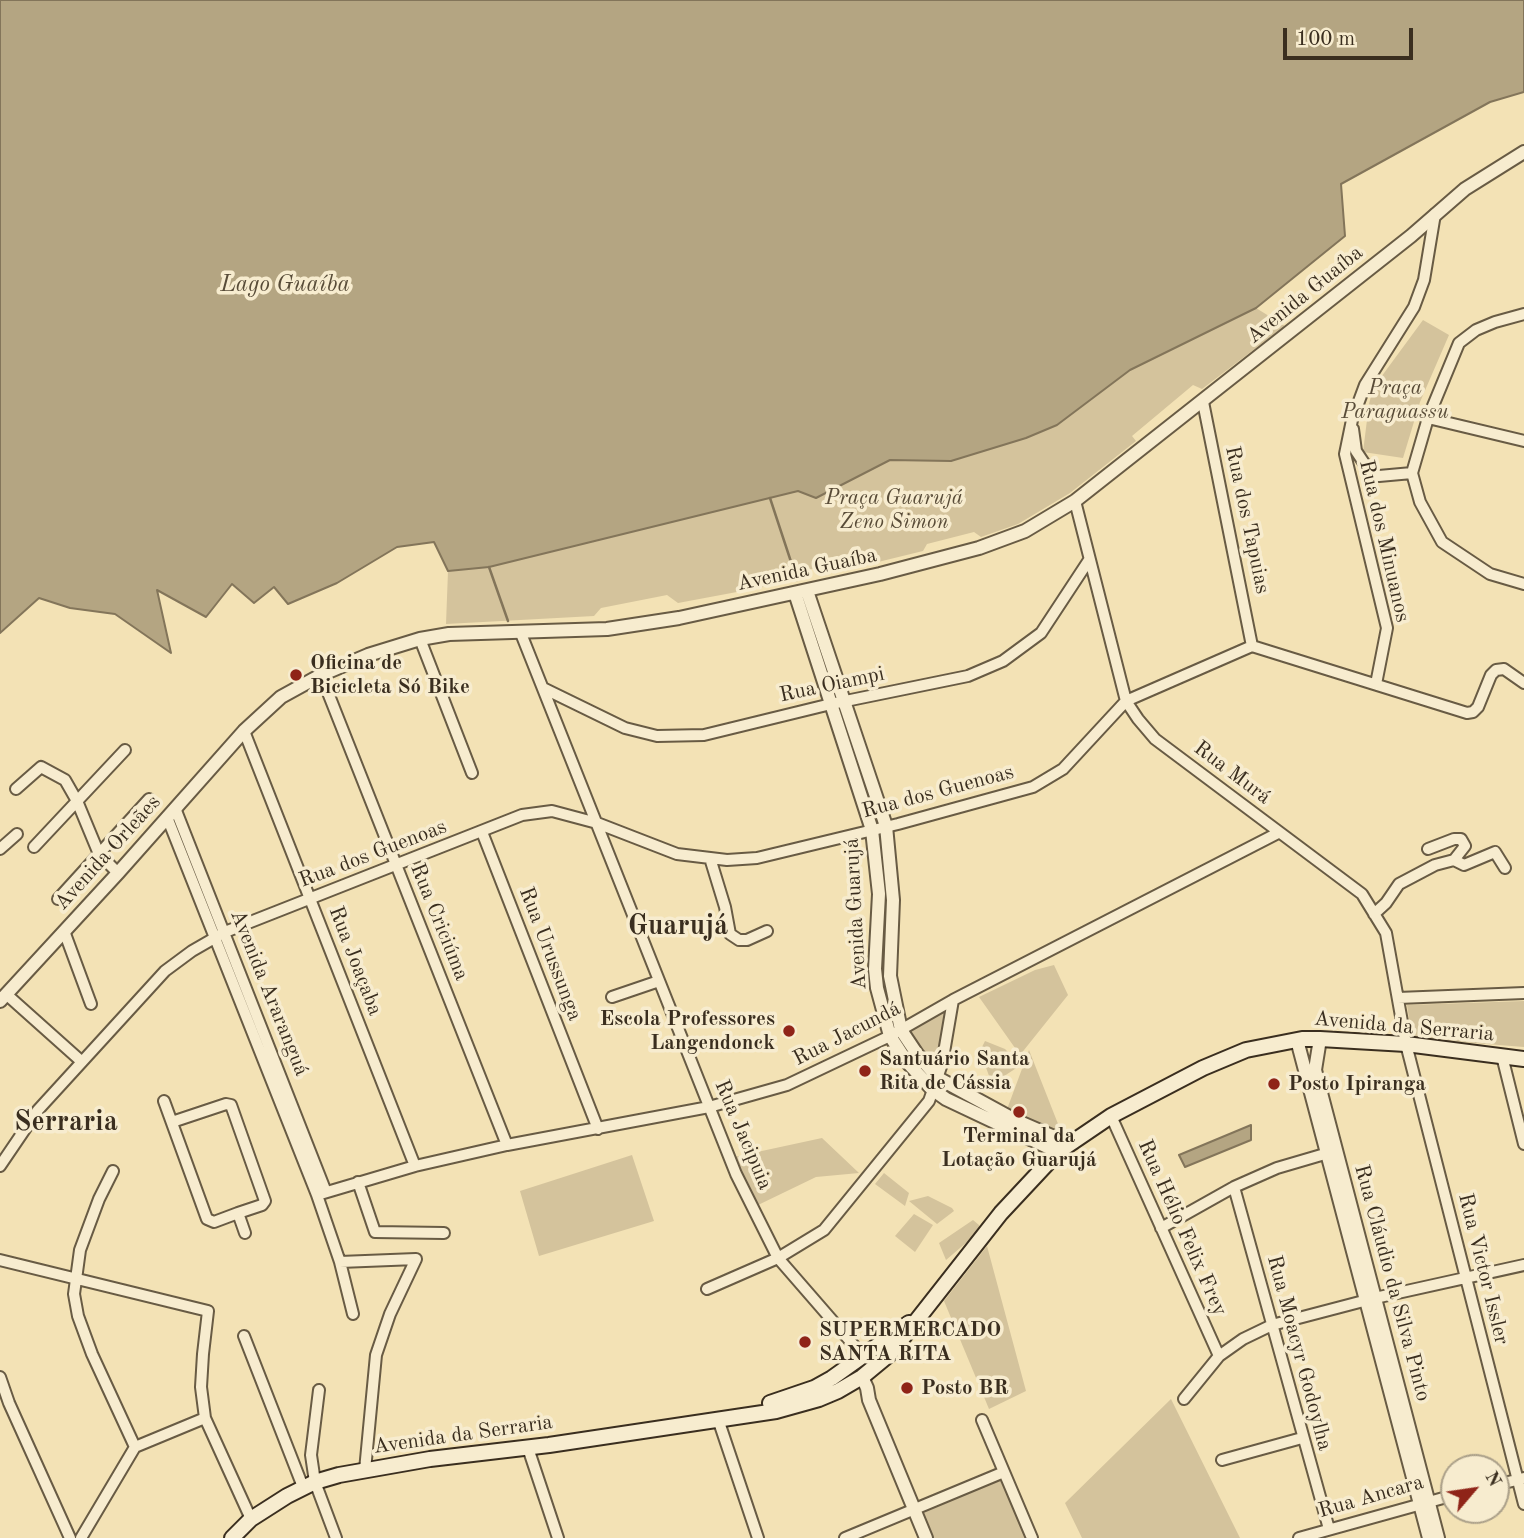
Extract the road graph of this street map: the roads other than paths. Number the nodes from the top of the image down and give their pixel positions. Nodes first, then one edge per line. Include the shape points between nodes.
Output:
1 (1524, 152) edge
2 (1435, 215) junction
3 (1524, 314) edge
4 (1203, 402) junction
5 (1428, 418) junction
6 (1352, 420) junction
7 (1524, 441) edge
8 (1412, 473) junction
9 (1075, 501) junction
10 (1089, 560) junction
11 (1524, 584) edge
12 (801, 592) junction
13 (520, 631) junction
14 (420, 639) junction
15 (1252, 646) junction
16 (321, 675) junction
17 (1524, 683) edge
18 (1376, 684) junction
19 (543, 688) junction
20 (1125, 701) junction
21 (845, 702) junction
22 (831, 704) junction
23 (244, 731) junction
24 (125, 750) dead end
25 (472, 773) dead end
26 (16, 789) dead end
27 (149, 799) dead end
28 (78, 801) junction
29 (171, 813) junction
30 (597, 823) junction
31 (886, 827) junction
32 (872, 830) junction
33 (482, 832) junction
34 (17, 834) dead end
35 (1278, 834) junction
36 (34, 847) dead end
37 (0, 849) edge
38 (1428, 849) dead end
39 (99, 854) junction
40 (710, 858) junction
41 (1454, 860) junction
42 (396, 866) junction
43 (1505, 868) dead end
44 (118, 873) junction
45 (58, 899) dead end
46 (310, 899) junction
47 (1374, 914) junction
48 (64, 931) junction
49 (767, 931) dead end
50 (220, 935) junction
51 (659, 981) junction
52 (1524, 993) edge
53 (3, 997) edge
54 (612, 997) dead end
55 (1398, 998) junction
56 (953, 1000) junction
57 (91, 1003) dead end
58 (896, 1033) junction
59 (1320, 1039) junction
60 (1297, 1040) junction
61 (1406, 1044) junction
62 (1502, 1056) junction
63 (1524, 1059) edge
64 (81, 1061) junction
65 (935, 1084) junction
66 (164, 1101) dead end
67 (709, 1107) junction
68 (1111, 1116) junction
69 (172, 1122) junction
70 (598, 1129) junction
71 (1524, 1144) edge
72 (507, 1145) junction
73 (1063, 1147) junction
74 (1333, 1151) junction
75 (0, 1166) edge
76 (415, 1166) junction
77 (113, 1171) dead end
78 (358, 1182) junction
79 (1234, 1187) junction
80 (322, 1194) junction
81 (238, 1213) junction
82 (1161, 1227) junction
83 (245, 1233) dead end
84 (444, 1233) dead end
85 (778, 1258) junction
86 (0, 1260) edge
87 (340, 1262) junction
88 (1524, 1265) edge
89 (1465, 1278) junction
90 (75, 1279) junction
91 (707, 1289) dead end
92 (1371, 1299) junction
93 (353, 1314) dead end
94 (1272, 1325) junction
95 (244, 1336) dead end
96 (886, 1348) junction
97 (1219, 1356) junction
98 (864, 1357) junction
99 (856, 1374) junction
100 (0, 1377) edge
101 (319, 1391) dead end
102 (1184, 1399) dead end
103 (205, 1418) junction
104 (718, 1419) junction
105 (982, 1420) dead end
106 (1302, 1438) junction
107 (135, 1447) junction
108 (528, 1448) junction
109 (1222, 1460) dead end
110 (365, 1470) junction
111 (1004, 1472) junction
112 (1521, 1479) edge
113 (309, 1485) junction
114 (1440, 1498) edge
115 (1424, 1502) junction
116 (1524, 1504) edge
117 (914, 1509) junction
118 (251, 1519) junction
119 (1329, 1528) junction
120 (69, 1538) edge
121 (80, 1538) edge
122 (232, 1538) edge
123 (336, 1538) edge
124 (558, 1538) edge
125 (758, 1538) edge
126 (845, 1538) edge
127 (926, 1538) edge
128 (1032, 1538) edge
129 (1299, 1538) edge
130 (1429, 1538) edge
131 (1438, 1538) edge

1 - 2 street, Avenida Guaíba via 1465,189
2 - 4 street, Avenida Guaíba
2 - 6 street, Rua dos Minuanos via 1424,280 1366,385
3 - 5 street via 1476,330 1459,343
4 - 9 street, Avenida Guaíba
4 - 15 street, Rua dos Tapuias
5 - 7 street
5 - 8 street
6 - 8 street via 1356,451 1372,475
6 - 18 street, Rua dos Minuanos via 1345,454 1387,628
8 - 11 street via 1420,502 1443,542 1490,574
9 - 10 street, Rua Murá
9 - 12 street, Avenida Guaíba via 1024,531 979,548
10 - 20 street, Rua Murá
10 - 21 street, Rua Oiampi via 1041,632 1003,661 968,676
12 - 13 street, Avenida Guaíba via 607,629
12 - 21 street, Avenida Guarujá
12 - 22 street, Avenida Guarujá
13 - 14 street, Avenida Guaíba
13 - 19 street, Rua Jacipuia
14 - 16 street, Avenida Guaíba
14 - 25 street
15 - 18 street
15 - 20 street, Rua dos Guenoas
16 - 23 street, Avenida Guaíba via 281,697
16 - 42 street, Rua Criciúma
17 - 18 street via 1504,669 1496,670 1478,707 1467,713
19 - 22 street, Rua Oiampi via 625,728 657,736 704,735
19 - 30 street, Rua Jacipuia
20 - 31 street, Rua dos Guenoas via 1049,779
20 - 35 street, Rua Murá via 1154,738
21 - 22 street, Rua Oiampi
21 - 31 street, Avenida Guarujá
22 - 32 street, Avenida Guarujá
23 - 29 street, Avenida Orleães
23 - 46 street, Rua Joaçaba
24 - 28 street
26 - 28 street via 44,767 65,780
27 - 39 street
28 - 36 street
28 - 39 street
29 - 44 street, Avenida Orleães
29 - 50 street, Avenida Araranguá
30 - 33 street, Rua dos Guenoas via 552,811 522,815
30 - 40 street, Rua dos Guenoas via 677,854
30 - 51 street, Rua Jacipuia
31 - 32 street, Rua dos Guenoas
31 - 58 street, Avenida Guarujá
32 - 40 street, Rua dos Guenoas via 757,858
32 - 58 street, Avenida Guarujá via 878,894 877,988
33 - 42 street, Rua dos Guenoas
33 - 70 street, Rua Urussunga
34 - 37 street
35 - 47 street, Rua Murá via 1362,894
35 - 56 street, Rua Jacundá
38 - 41 street via 1461,839 1465,845
39 - 44 street
39 - 45 street
40 - 49 street via 730,934 747,940
41 - 43 street via 1464,865 1495,852
41 - 47 street via 1400,884
42 - 46 street, Rua dos Guenoas
42 - 72 street, Rua Criciúma
44 - 48 street, Avenida Orleães
46 - 50 street, Rua dos Guenoas
46 - 76 street, Rua Joaçaba
47 - 55 street, Rua Murá via 1386,933
48 - 53 street, Avenida Orleães
48 - 57 street
50 - 64 street, Rua dos Guenoas via 165,971
50 - 80 street, Avenida Araranguá
51 - 54 street
51 - 67 street, Rua Jacipuia
52 - 55 street
53 - 64 street
55 - 61 street, Rua Murá
56 - 58 street, Rua Jacundá
56 - 65 street
58 - 65 street, Avenida Guarujá via 917,1054
58 - 67 street, Rua Jacundá via 787,1085
59 - 60 main road, Avenida da Serraria
59 - 61 main road, Avenida da Serraria
59 - 74 street, Rua Cláudio da Silva Pinto via 1315,1070
60 - 68 main road, Avenida da Serraria via 1246,1050
60 - 74 street, Rua Cláudio da Silva Pinto
61 - 62 main road, Avenida da Serraria
61 - 89 street, Rua Victor Issler
62 - 63 main road, Avenida da Serraria
62 - 71 street
64 - 75 street, Rua dos Guenoas via 38,1110
65 - 73 street, Avenida Guarujá via 1004,1114
65 - 85 street via 929,1101 824,1230
66 - 69 street
67 - 70 street, Rua Jacundá
67 - 85 street, Rua Jacipuia
68 - 73 main road, Avenida da Serraria
68 - 82 street, Rua Hélio Felix Frey
69 - 81 street via 207,1219 214,1222
69 - 81 street via 231,1105 265,1201
70 - 72 street, Rua Jacundá
72 - 76 street, Rua Jacundá
73 - 96 main road, Avenida da Serraria via 1001,1213 922,1314
74 - 79 street
74 - 92 street, Rua Cláudio da Silva Pinto
76 - 78 street, Rua Jacundá
77 - 90 street via 80,1250
78 - 80 street, Rua Jacundá
78 - 84 street via 374,1232
79 - 82 street
79 - 94 street, Rua Moacyr Godoylha
80 - 87 street, Avenida Araranguá
81 - 83 street
82 - 97 street, Rua Hélio Felix Frey
85 - 91 street
85 - 98 street, Rua Jacipuia
86 - 90 street
87 - 93 street, Avenida Araranguá
87 - 110 street via 416,1259 376,1355
88 - 89 street
89 - 92 street
89 - 112 street, Rua Victor Issler
90 - 103 street via 208,1311 201,1387
90 - 107 street via 78,1316
92 - 94 street
92 - 115 street, Rua Cláudio da Silva Pinto
94 - 97 street
94 - 106 street, Rua Moacyr Godoylha
95 - 113 street
96 - 98 main road, Avenida da Serraria
96 - 99 main road, Avenida da Serraria
97 - 102 street
98 - 99 main road, Avenida da Serraria
99 - 104 main road, Avenida da Serraria
99 - 117 street
100 - 120 street
101 - 113 street
103 - 107 street
103 - 118 street
104 - 108 main road, Avenida da Serraria
104 - 125 street
105 - 111 street
106 - 109 street
106 - 119 street, Rua Moacyr Godoylha
107 - 121 street
108 - 110 main road, Avenida da Serraria
108 - 124 street
110 - 113 main road, Avenida da Serraria
111 - 117 street
111 - 128 street
112 - 116 street, Rua Victor Issler
113 - 118 main road, Avenida da Serraria
113 - 123 street
114 - 115 street, Rua Ancara
115 - 119 street, Rua Ancara
115 - 130 street, Rua Cláudio da Silva Pinto
115 - 131 street, Rua Cláudio da Silva Pinto
117 - 126 street
117 - 127 street
118 - 122 main road, Avenida da Serraria
119 - 129 street, Rua Ancara

